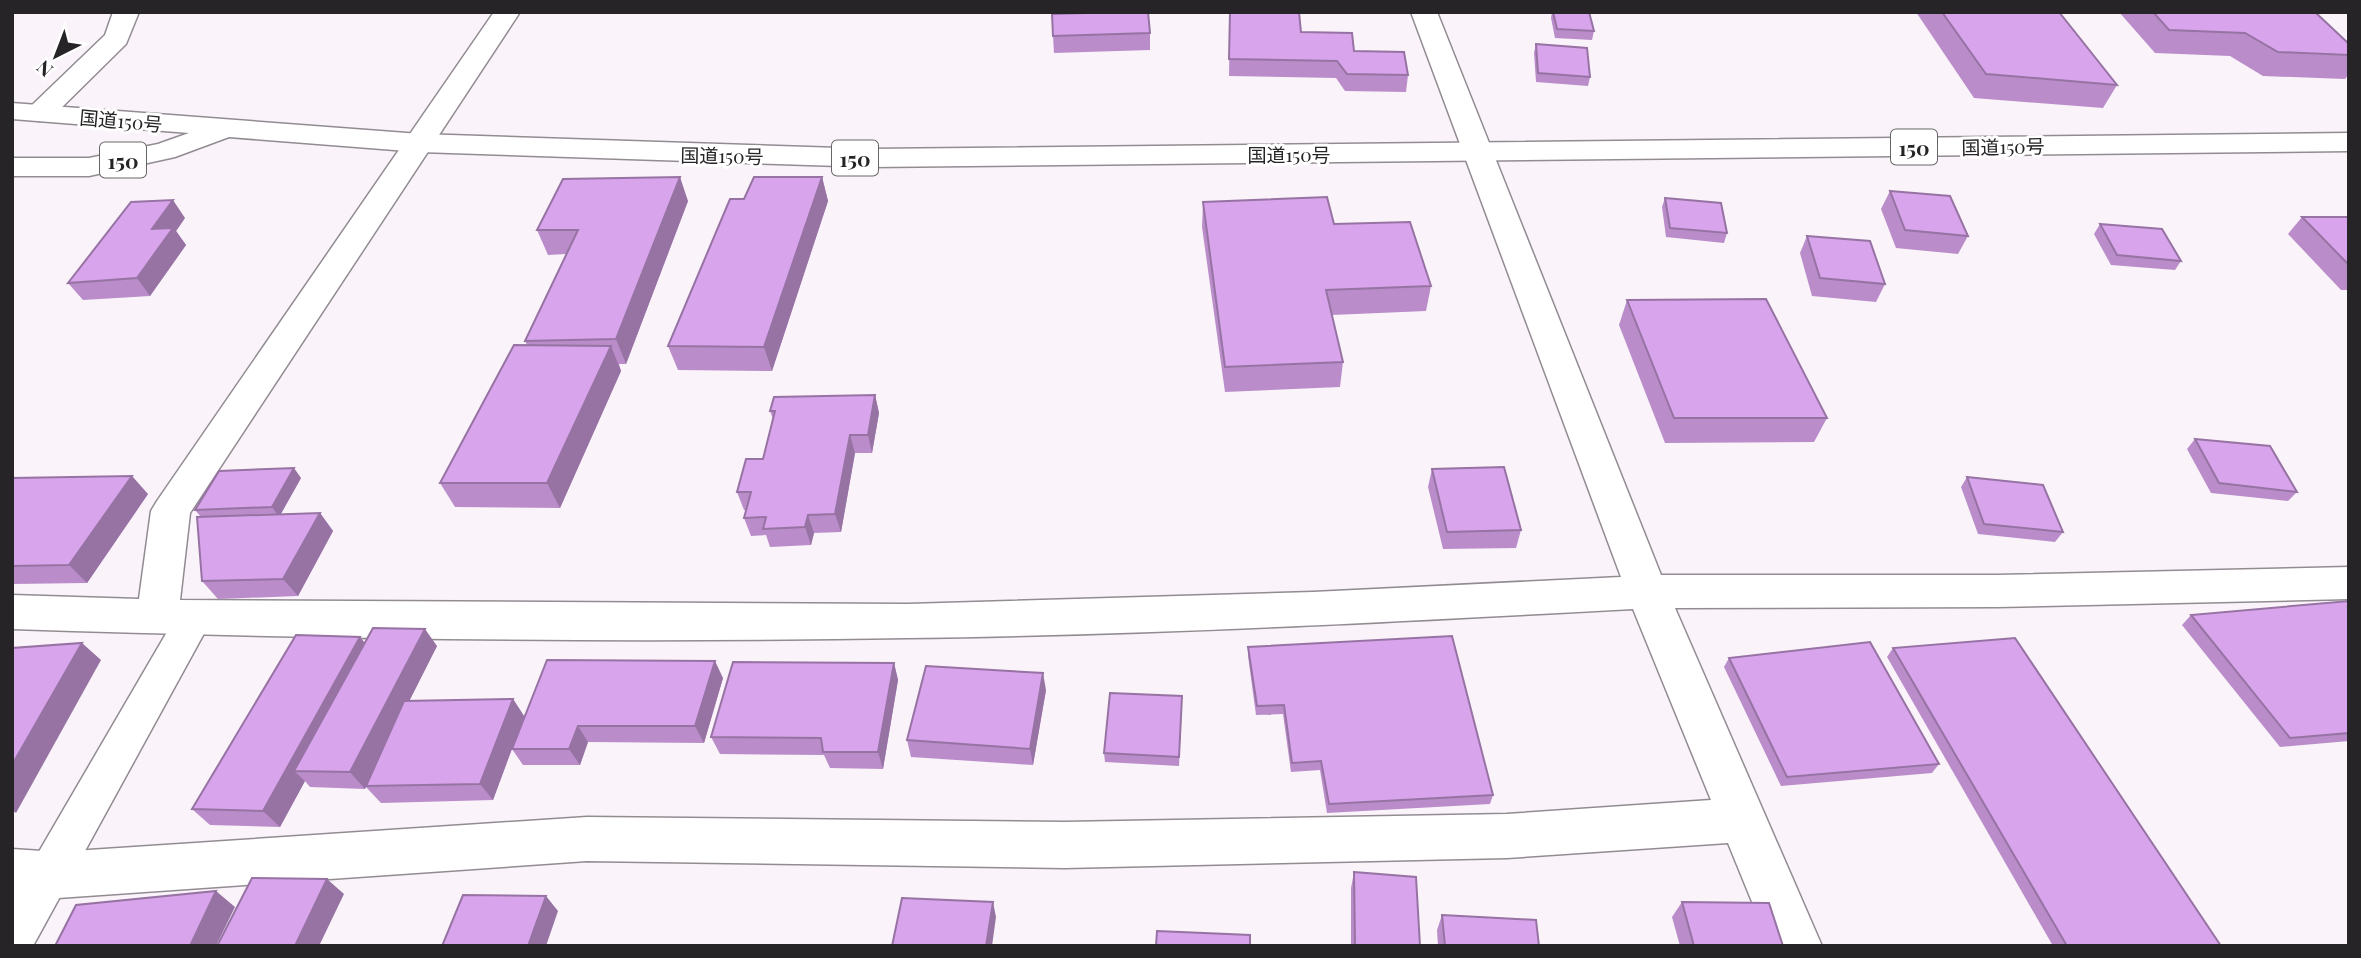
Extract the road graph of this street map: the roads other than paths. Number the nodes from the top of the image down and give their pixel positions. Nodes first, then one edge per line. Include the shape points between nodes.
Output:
1 (126, 12) edge
2 (507, 12) edge
3 (1424, 12) edge
4 (26, 112) edge
5 (230, 129) junction
6 (2349, 142) edge
7 (420, 143) junction
8 (1480, 153) junction
9 (14, 168) edge
10 (2349, 583) edge
11 (1647, 592) junction
12 (12, 612) edge
13 (175, 619) junction
14 (1743, 820) junction
15 (31, 873) edge
16 (12, 941) edge
17 (1796, 946) edge

1 - 4 main road via 117,38
2 - 7 main road
3 - 8 main road
4 - 5 main road, 国道150号 / 150
5 - 7 main road, 国道150号 / 150
5 - 9 main road, 国道150号 / 150 via 166,151 89,167
6 - 8 main road, 国道150号 / 150
7 - 8 main road, 国道150号 / 150 via 870,158
7 - 13 main road via 171,510
8 - 11 main road
10 - 11 main road
11 - 13 main road via 1312,609 908,621
11 - 14 main road
12 - 13 main road
13 - 15 lane
14 - 15 main road via 1507,836 1065,845 587,839
14 - 17 main road
15 - 16 lane

